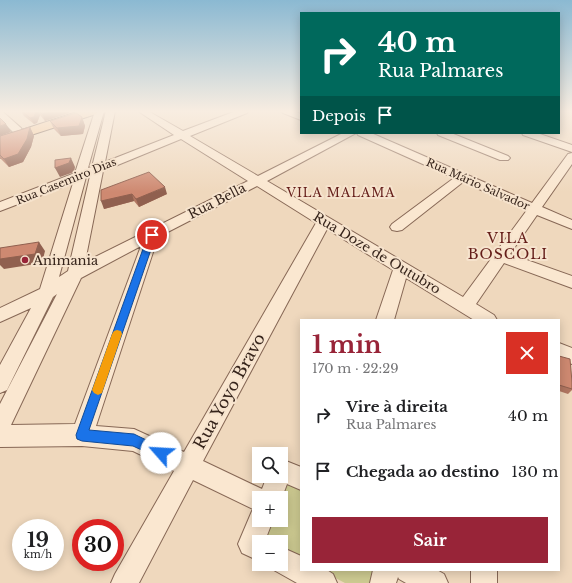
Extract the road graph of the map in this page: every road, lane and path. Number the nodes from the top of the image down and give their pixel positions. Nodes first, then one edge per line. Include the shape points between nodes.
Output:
1 (91, 138) edge
2 (104, 138) edge
3 (174, 138) edge
4 (187, 138) edge
5 (335, 138) edge
6 (374, 138) edge
7 (455, 138) edge
8 (542, 138) edge
9 (572, 149) edge
10 (572, 156) edge
11 (504, 158) dead end
12 (98, 168) junction
13 (81, 175) junction
14 (462, 177) junction
15 (258, 181) junction
16 (0, 207) edge
17 (534, 209) junction
18 (324, 221) junction
19 (572, 225) edge
20 (397, 227) dead end
21 (152, 235) junction
22 (501, 256) junction
23 (402, 267) junction
24 (75, 274) junction
25 (572, 282) edge
26 (47, 293) junction
27 (465, 307) junction
28 (0, 315) edge
29 (385, 319) edge
30 (486, 319) edge
31 (560, 351) edge
32 (572, 356) edge
33 (0, 384) edge
34 (0, 426) edge
35 (82, 435) junction
36 (0, 436) edge
37 (188, 466) junction
38 (288, 473) edge
39 (300, 479) edge
40 (252, 497) edge
41 (288, 565) edge
42 (386, 571) edge
43 (410, 571) edge
44 (484, 571) edge
45 (310, 580) edge
46 (124, 583) edge
47 (384, 583) edge
48 (435, 583) edge
49 (484, 583) edge

1 - 13 street
2 - 12 street
3 - 12 street, Rua Casemiro Dias
4 - 15 street, Rua Doze de Outubro
5 - 15 street, Rua Bella
6 - 14 street, Rua Mário Salvador
7 - 11 street
8 - 9 street
10 - 17 street
12 - 13 street, Rua Casemiro Dias
12 - 24 street
13 - 16 street, Rua Casemiro Dias
13 - 26 street
14 - 17 street, Rua Mário Salvador
14 - 20 street
15 - 18 street, Rua Doze de Outubro
15 - 21 street, Rua Bella
17 - 19 street, Rua Mário Salvador
17 - 22 street
18 - 23 street, Rua Doze de Outubro
18 - 37 street, Rua Yoyo Bravo
21 - 24 street, Rua Bella
21 - 35 street
22 - 25 street
22 - 27 street
23 - 27 street, Rua Doze de Outubro
23 - 29 street
24 - 26 street, Rua Bella
24 - 34 street
26 - 28 street, Rua Bella
26 - 33 street
27 - 30 street, Rua Doze de Outubro
31 - 32 street
35 - 36 street
35 - 37 street via 134,440
37 - 40 street
37 - 46 street, Rua Yoyo Bravo
38 - 39 street
41 - 45 street
42 - 47 street
43 - 48 street
44 - 49 street

